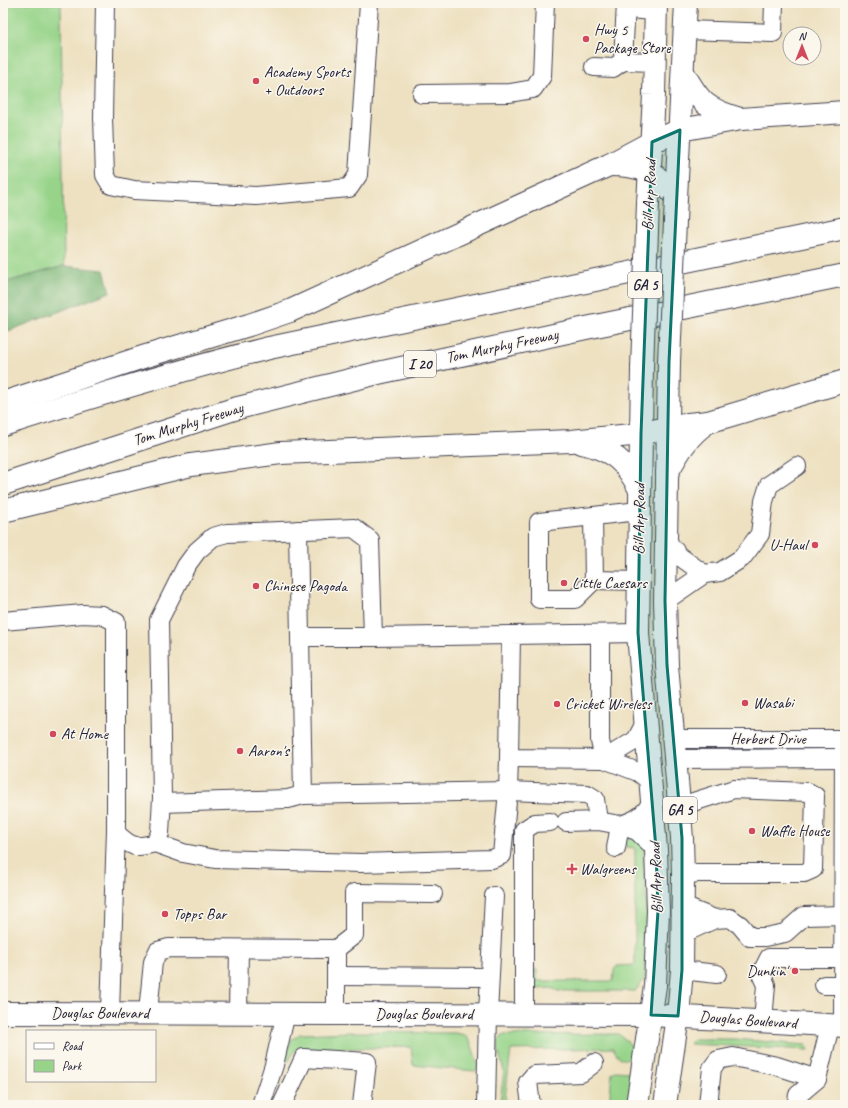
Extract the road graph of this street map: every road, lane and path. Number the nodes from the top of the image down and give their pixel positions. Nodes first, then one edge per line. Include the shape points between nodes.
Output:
1 (105, 3) edge
2 (369, 3) edge
3 (545, 3) edge
4 (686, 3) edge
5 (774, 3) edge
6 (626, 6) edge
7 (656, 7) edge
8 (685, 30) junction
9 (623, 61) junction
10 (655, 62) junction
11 (594, 68) dead end
12 (683, 72) junction
13 (422, 94) dead end
14 (845, 112) edge
15 (741, 120) junction
16 (680, 130) junction
17 (652, 142) junction
18 (609, 165) junction
19 (650, 172) junction
20 (676, 198) junction
21 (845, 228) edge
22 (845, 275) edge
23 (845, 381) edge
24 (3, 403) edge
25 (708, 422) junction
26 (3, 425) edge
27 (668, 427) junction
28 (641, 434) junction
29 (571, 441) junction
30 (798, 466) dead end
31 (667, 473) junction
32 (3, 484) edge
33 (639, 500) junction
34 (3, 511) edge
35 (593, 516) junction
36 (298, 530) junction
37 (666, 540) junction
38 (704, 574) junction
39 (594, 580) junction
40 (638, 581) junction
41 (665, 600) junction
42 (3, 621) edge
43 (638, 633) junction
44 (600, 634) junction
45 (511, 635) junction
46 (300, 637) junction
47 (373, 637) junction
48 (645, 723) junction
49 (674, 749) junction
50 (509, 758) junction
51 (844, 758) junction
52 (604, 759) junction
53 (508, 791) junction
54 (651, 791) junction
55 (303, 795) junction
56 (162, 803) junction
57 (679, 804) junction
58 (598, 821) junction
59 (620, 825) junction
60 (116, 830) junction
61 (155, 843) junction
62 (616, 848) dead end
63 (656, 849) junction
64 (683, 875) junction
65 (433, 894) dead end
66 (494, 896) dead end
67 (683, 906) junction
68 (844, 915) junction
69 (715, 919) junction
70 (682, 934) junction
71 (239, 948) junction
72 (336, 948) junction
73 (844, 958) junction
74 (682, 970) junction
75 (717, 974) dead end
76 (336, 976) junction
77 (489, 977) junction
78 (824, 985) dead end
79 (844, 985) junction
80 (110, 1012) junction
81 (148, 1012) junction
82 (3, 1013) edge
83 (238, 1013) junction
84 (286, 1013) junction
85 (336, 1013) junction
86 (488, 1014) junction
87 (524, 1014) junction
88 (651, 1015) junction
89 (678, 1016) junction
90 (763, 1021) junction
91 (839, 1026) edge
92 (594, 1063) dead end
93 (817, 1079) junction
94 (261, 1105) edge
95 (282, 1105) edge
96 (362, 1105) edge
97 (486, 1105) edge
98 (532, 1105) edge
99 (637, 1105) edge
100 (665, 1105) edge
101 (708, 1105) edge
102 (796, 1105) edge

1 - 2 street via 104,168 105,176 111,184 134,190 256,196 349,188 358,175
3 - 13 street via 542,76 533,89 510,94
4 - 8 main road, Bill Arp Road / GA 5
5 - 8 street via 773,33
6 - 7 street
6 - 9 street
7 - 10 main road, Bill Arp Road / GA 5
8 - 12 main road, Bill Arp Road / GA 5
9 - 10 street
9 - 11 street via 613,68
10 - 17 main road, Bill Arp Road / GA 5
12 - 15 main road via 702,102 712,110
12 - 16 main road, Bill Arp Road / GA 5
14 - 15 main road
15 - 16 main road
16 - 17 main road
16 - 20 main road, Bill Arp Road / GA 5
17 - 18 main road
17 - 19 main road, Bill Arp Road / GA 5
18 - 19 main road via 631,166
18 - 24 main road via 290,311
19 - 20 main road via 659,177
19 - 28 main road, Bill Arp Road / GA 5, bridge
20 - 27 main road, Bill Arp Road / GA 5, bridge
21 - 26 main road via 269,348 128,385
22 - 32 main road, Tom Murphy Freeway / I 20 via 363,377 227,411
23 - 25 main road
25 - 27 main road
25 - 31 main road via 686,442
27 - 28 main road
27 - 31 main road, Bill Arp Road / GA 5
28 - 29 main road
28 - 33 main road, Bill Arp Road / GA 5
29 - 33 main road via 596,446 615,456 630,472
29 - 34 main road via 280,453 184,466
30 - 38 street via 769,485 764,501 760,534 742,558 720,572
31 - 37 main road, Bill Arp Road / GA 5
33 - 35 street
33 - 40 main road, Bill Arp Road / GA 5
35 - 39 street
35 - 39 street via 539,522 539,599 576,599
36 - 46 street
36 - 47 street via 354,528 370,540
36 - 56 street via 228,533 213,537 197,551 186,566 159,620
37 - 38 street via 680,556
37 - 41 main road, Bill Arp Road / GA 5
38 - 41 street
39 - 40 street
40 - 43 main road, Bill Arp Road / GA 5
41 - 49 main road, Bill Arp Road / GA 5
42 - 60 street via 83,614 102,615 116,622
43 - 44 street
43 - 48 main road, Bill Arp Road / GA 5
44 - 45 street
44 - 52 street via 600,741
45 - 47 street
45 - 50 street
46 - 47 street
46 - 55 street
48 - 52 street via 636,740
48 - 54 main road, Bill Arp Road / GA 5
49 - 51 street, Herbert Drive
49 - 51 street, Herbert Drive via 844,739
49 - 57 main road, Bill Arp Road / GA 5
50 - 52 street
50 - 53 street
51 - 68 street, Herbert Drive
52 - 54 street via 638,772
53 - 55 street
53 - 58 street via 587,794 595,799
53 - 61 street via 502,855 492,859 361,863 215,859 183,853
54 - 59 street via 648,808 635,821
54 - 63 main road, Bill Arp Road / GA 5
55 - 56 street via 288,799
56 - 61 street via 160,833
57 - 64 main road, Bill Arp Road / GA 5
57 - 64 street via 690,803 734,788 808,792 815,796 813,869 804,873
58 - 59 street
58 - 87 street via 535,823 524,830
59 - 62 street
59 - 63 street via 637,832
60 - 61 street via 116,834 129,845 141,847
60 - 80 street
63 - 88 main road, Bill Arp Road / GA 5 via 657,948
64 - 67 main road, Bill Arp Road / GA 5
65 - 72 street via 354,893 354,935
66 - 77 street
67 - 69 street
67 - 70 main road, Bill Arp Road / GA 5
68 - 69 street via 804,916 785,933 765,937 750,937 730,918
68 - 73 street, Herbert Drive
69 - 70 street
70 - 74 main road, Bill Arp Road / GA 5
71 - 72 street
71 - 81 street via 169,948 158,951 153,962
71 - 83 street
72 - 76 street
73 - 79 street, Herbert Drive
73 - 90 street via 761,969 766,985
74 - 75 street
74 - 89 main road, Bill Arp Road / GA 5
76 - 77 street
76 - 85 street
77 - 86 street
78 - 79 street
79 - 91 street, Herbert Drive
80 - 81 main road, Douglas Boulevard
80 - 82 main road, Douglas Boulevard
81 - 83 main road, Douglas Boulevard
83 - 84 main road, Douglas Boulevard
84 - 85 main road, Douglas Boulevard
84 - 94 street via 274,1065
85 - 86 main road, Douglas Boulevard
86 - 87 main road, Douglas Boulevard
86 - 97 street
87 - 88 main road, Douglas Boulevard
88 - 89 main road, Douglas Boulevard
88 - 99 main road, Bill Arp Road / GA 5
89 - 90 main road, Douglas Boulevard
89 - 100 main road, Bill Arp Road / GA 5
90 - 91 main road, Douglas Boulevard
91 - 93 street, Herbert Drive
92 - 98 street via 581,1074 534,1075 528,1082
93 - 101 street via 777,1066 740,1058 718,1060 712,1068
93 - 102 street via 798,1095
95 - 96 street via 304,1058 367,1062

